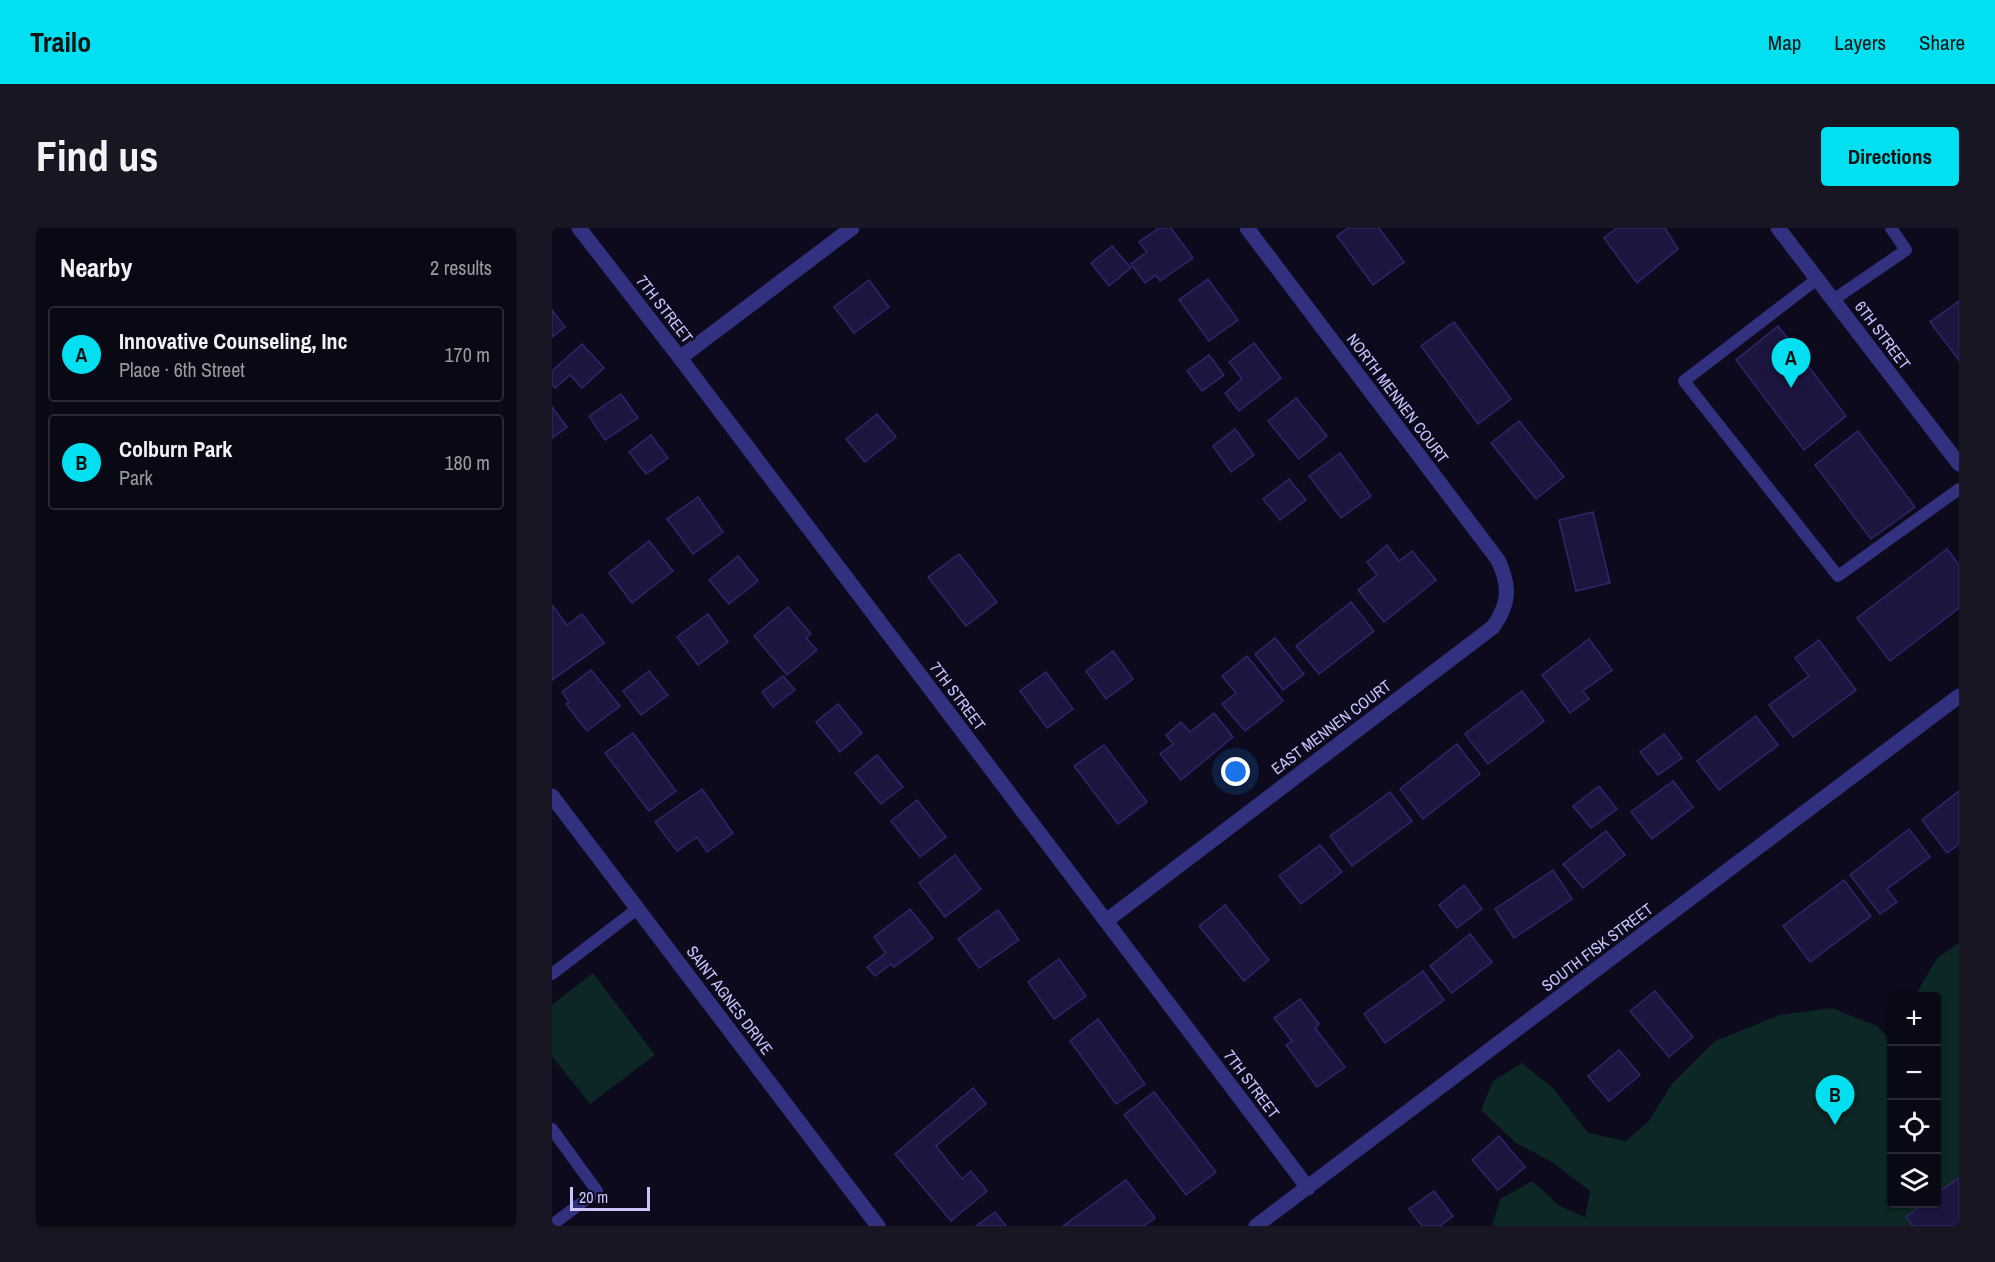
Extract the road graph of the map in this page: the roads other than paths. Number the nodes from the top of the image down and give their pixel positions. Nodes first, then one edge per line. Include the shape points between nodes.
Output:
1 (579, 228) edge
2 (852, 228) edge
3 (1247, 228) edge
4 (1778, 228) edge
5 (1891, 228) edge
6 (1817, 279) junction
7 (1833, 300) junction
8 (680, 358) junction
9 (1959, 464) edge
10 (1959, 489) edge
11 (1507, 596) joint
12 (1959, 696) edge
13 (552, 796) edge
14 (637, 909) junction
15 (1106, 921) junction
16 (552, 974) edge
17 (552, 1129) edge
18 (1308, 1188) junction
19 (552, 1225) edge
20 (878, 1226) edge
21 (1256, 1226) edge

1 - 8 street, 7TH STREET
2 - 8 street
3 - 11 street, NORTH MENNEN COURT via 1498,560 1506,577
4 - 6 street, 6TH STREET
5 - 7 lane via 1906,250
6 - 7 street, 6TH STREET
6 - 10 lane via 1684,381 1838,576
7 - 9 street, 6TH STREET
8 - 15 street, 7TH STREET
11 - 15 street, EAST MENNEN COURT via 1493,627
12 - 18 street, SOUTH FISK STREET
13 - 14 street, SAINT AGNES DRIVE
14 - 16 lane
14 - 20 street, SAINT AGNES DRIVE
15 - 18 street, 7TH STREET
17 - 19 lane via 597,1191
18 - 21 street, SOUTH FISK STREET

